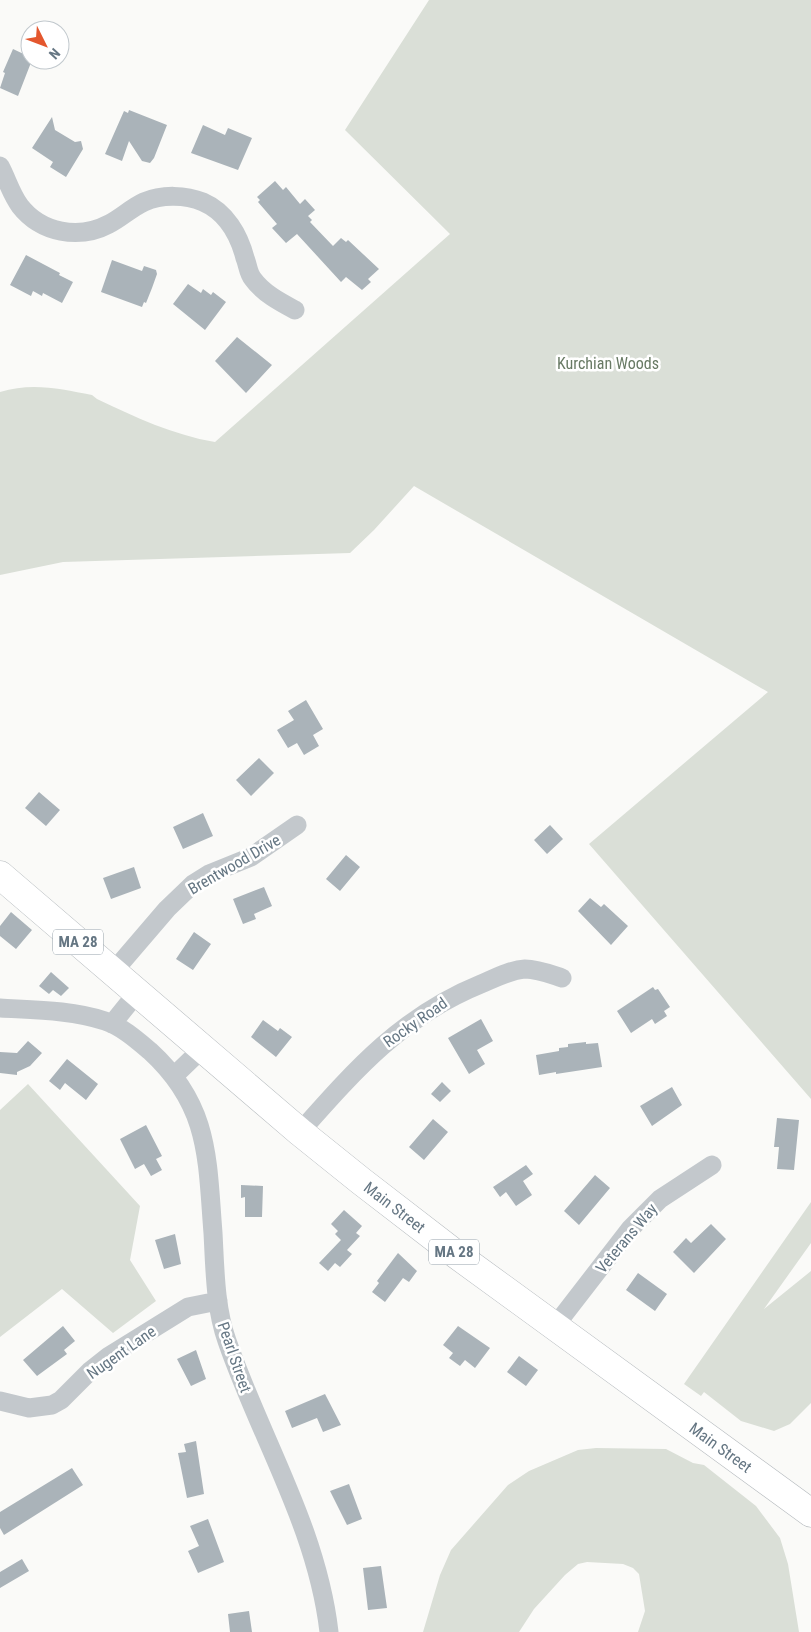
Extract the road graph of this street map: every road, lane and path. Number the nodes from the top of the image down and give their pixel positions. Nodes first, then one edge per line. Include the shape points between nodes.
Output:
1 (0, 166) edge
2 (295, 310) dead end
3 (297, 825) dead end
4 (0, 875) edge
5 (113, 972) junction
6 (562, 978) dead end
7 (137, 992) junction
8 (0, 1008) edge
9 (112, 1024) junction
10 (202, 1049) junction
11 (174, 1076) junction
12 (300, 1132) junction
13 (712, 1166) dead end
14 (218, 1301) junction
15 (555, 1326) junction
16 (0, 1401) edge
17 (811, 1512) edge
18 (329, 1632) edge

1 - 2 street via 20,206 35,221 55,230 76,233 96,230 144,202 158,198 185,197 203,202 218,211 232,228 254,281
3 - 5 street, Brentwood Drive via 262,851 209,874 188,888
4 - 5 main road, Main Street / MA 28
5 - 7 main road, Main Street / MA 28
6 - 12 street, Rocky Road via 536,970 516,970 429,1009 371,1054
7 - 9 street
7 - 10 main road, Main Street / MA 28
8 - 9 street, Pearl Street via 71,1014
9 - 11 street, Pearl Street via 146,1047
10 - 11 street
10 - 12 main road, Main Street / MA 28
11 - 14 street, Pearl Street via 193,1106 208,1161
12 - 15 main road, Main Street / MA 28 via 428,1233
13 - 15 street, Veterans Way via 660,1199 630,1229
14 - 16 street, Nugent Lane via 188,1307 109,1356 52,1405 29,1408
14 - 18 street, Pearl Street via 224,1333 243,1383 306,1532 321,1584
15 - 17 main road, Main Street / MA 28

